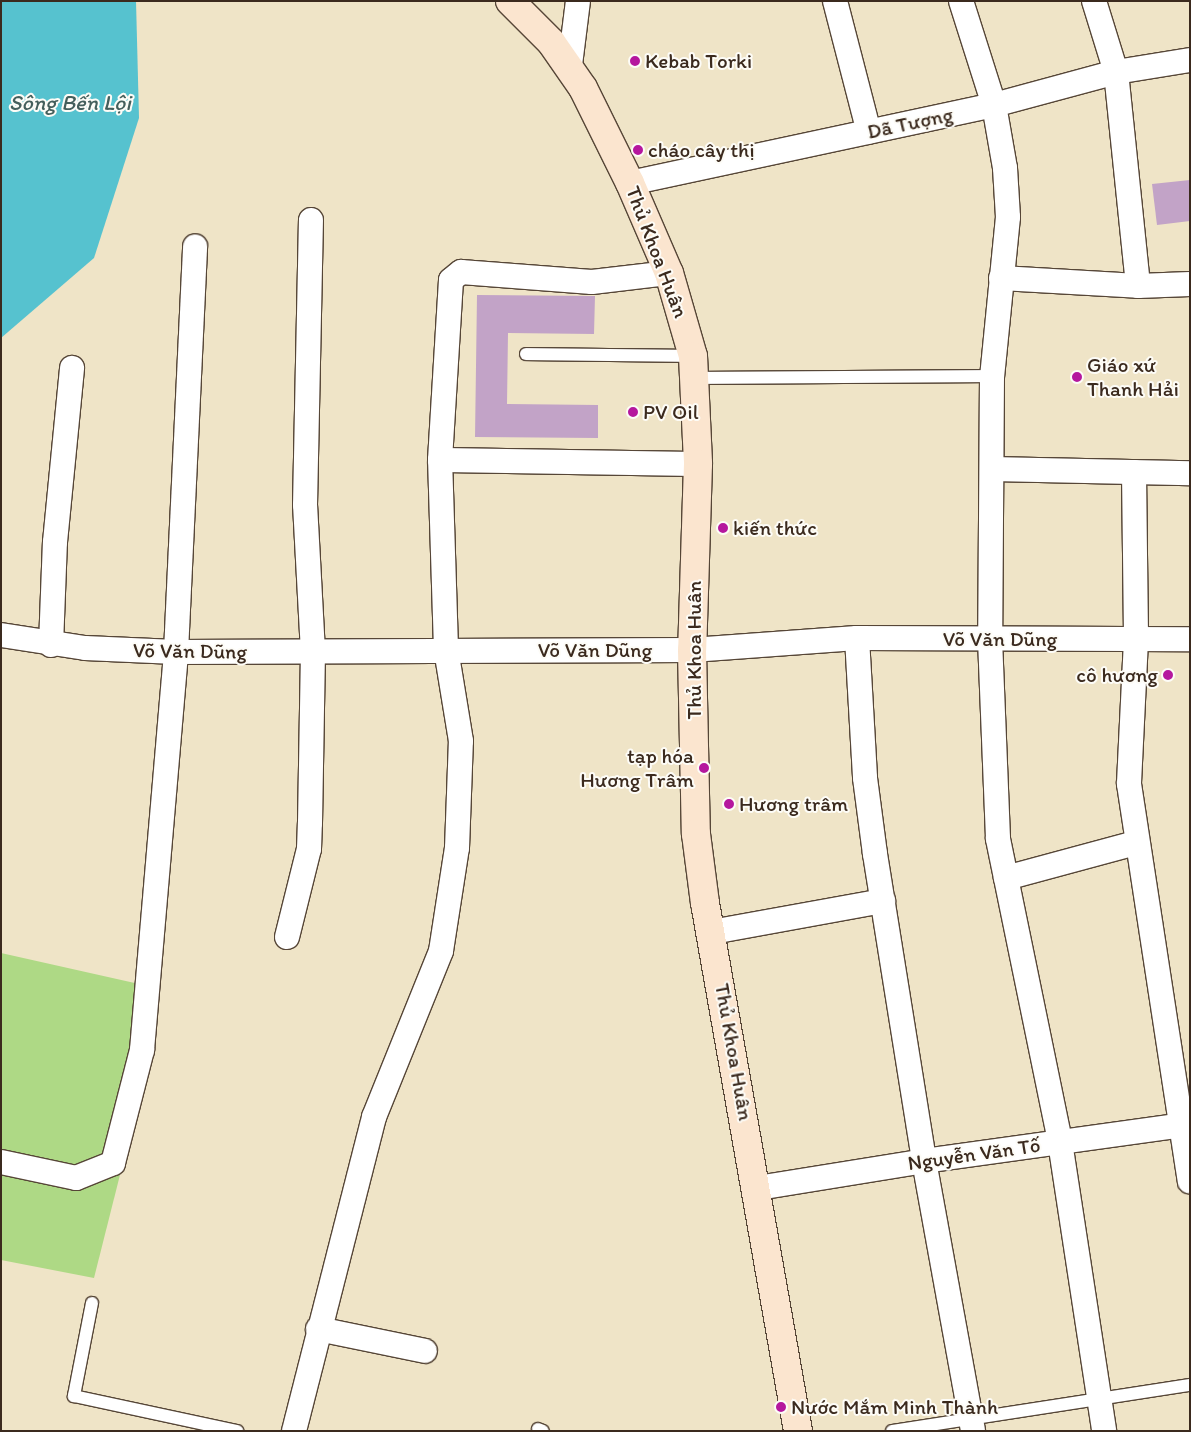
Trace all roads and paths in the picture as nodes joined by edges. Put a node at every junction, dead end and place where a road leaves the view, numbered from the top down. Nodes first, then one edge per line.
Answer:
1 (510, 1) edge
2 (578, 1) edge
3 (835, 1) edge
4 (961, 1) edge
5 (1094, 1) edge
6 (1190, 60) edge
7 (570, 65) junction
8 (1116, 72) junction
9 (994, 105) junction
10 (868, 132) junction
11 (630, 183) junction
12 (311, 220) dead end
13 (196, 246) dead end
14 (669, 273) junction
15 (1001, 278) junction
16 (1190, 284) edge
17 (1138, 286) junction
18 (526, 354) dead end
19 (695, 367) junction
20 (72, 368) dead end
21 (992, 376) junction
22 (440, 460) junction
23 (698, 464) junction
24 (992, 469) junction
25 (1134, 472) junction
26 (1190, 473) edge
27 (1, 634) edge
28 (857, 638) junction
29 (990, 639) junction
30 (1190, 639) edge
31 (1136, 640) junction
32 (51, 645) junction
33 (446, 649) junction
34 (692, 650) junction
35 (176, 652) junction
36 (313, 652) junction
37 (1136, 844) junction
38 (1006, 878) junction
39 (883, 901) junction
40 (712, 932) junction
41 (287, 937) dead end
42 (1186, 1125) edge
43 (1060, 1142) junction
44 (924, 1161) junction
45 (1, 1162) edge
46 (1190, 1181) edge
47 (758, 1188) junction
48 (92, 1303) dead end
49 (318, 1329) junction
50 (425, 1351) dead end
51 (1190, 1385) edge
52 (1101, 1397) junction
53 (972, 1424) edge
54 (237, 1431) edge
55 (294, 1431) edge
56 (798, 1431) edge
57 (892, 1431) edge
58 (1104, 1431) edge

1 - 7 main road, Thủ Khoa Huân
2 - 7 street
3 - 10 street
4 - 9 street
5 - 8 street
6 - 8 street, Dã Tượng
7 - 11 main road, Thủ Khoa Huân
8 - 9 street, Dã Tượng
8 - 17 street
9 - 10 street, Dã Tượng
9 - 15 street
10 - 11 street, Dã Tượng
11 - 14 main road, Thủ Khoa Huân
12 - 36 street
13 - 35 street
14 - 19 main road, Thủ Khoa Huân
14 - 22 street
15 - 17 street
15 - 21 street
16 - 17 street
18 - 19 lane
19 - 21 lane
19 - 23 main road, Thủ Khoa Huân
20 - 32 street
21 - 24 street
22 - 23 street
22 - 33 street
23 - 34 main road, Thủ Khoa Huân
24 - 25 street
24 - 29 street
25 - 26 street
25 - 31 street
27 - 32 street, Võ Văn Dũng
28 - 29 street, Võ Văn Dũng
28 - 34 street, Võ Văn Dũng
28 - 39 street
29 - 31 street, Võ Văn Dũng
29 - 38 street
30 - 31 street, Võ Văn Dũng
31 - 37 street
32 - 35 street, Võ Văn Dũng
33 - 34 street, Võ Văn Dũng
33 - 36 street, Võ Văn Dũng
33 - 49 street
34 - 40 main road, Thủ Khoa Huân
35 - 36 street, Võ Văn Dũng
35 - 45 street
36 - 41 street
37 - 38 street
37 - 42 street
38 - 43 street
39 - 40 street
39 - 44 street
40 - 47 main road, Thủ Khoa Huân
42 - 43 street, Nguyễn Văn Tố
42 - 46 street
43 - 44 street, Nguyễn Văn Tố
43 - 52 street
44 - 47 street, Nguyễn Văn Tố
44 - 53 street
47 - 56 main road, Thủ Khoa Huân
48 - 54 lane
49 - 50 street
49 - 55 street
51 - 52 lane
52 - 53 lane
52 - 58 street
53 - 57 lane

